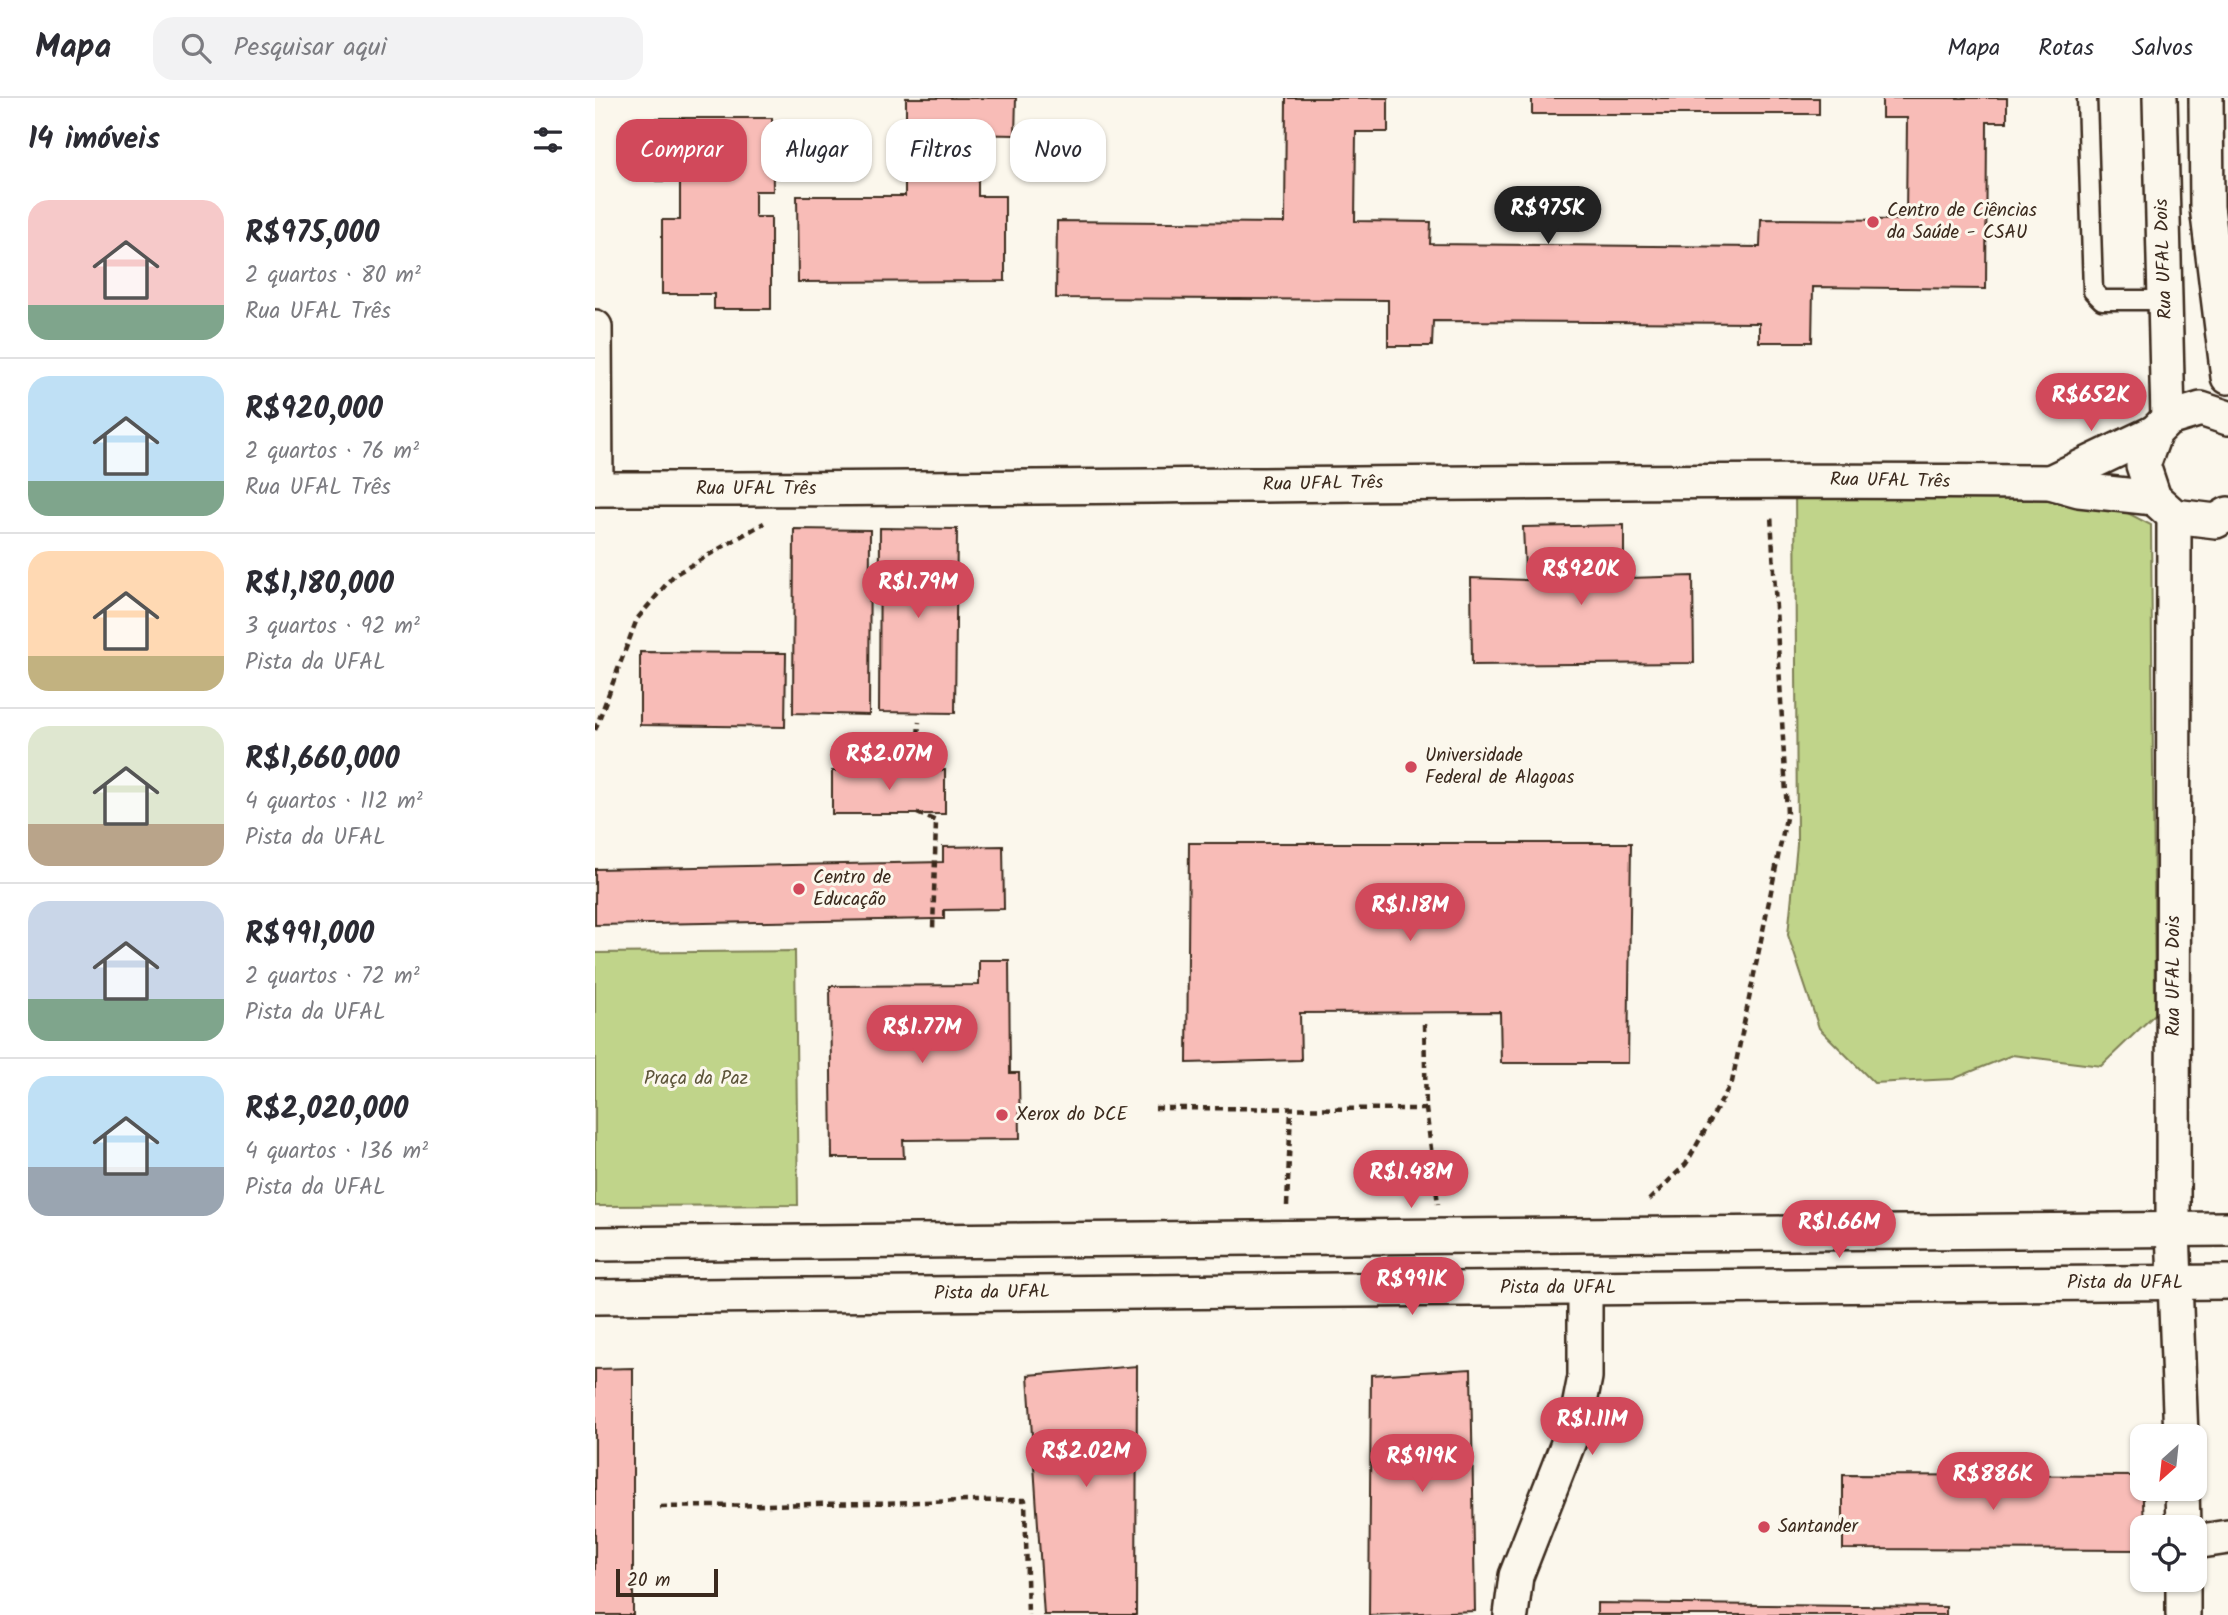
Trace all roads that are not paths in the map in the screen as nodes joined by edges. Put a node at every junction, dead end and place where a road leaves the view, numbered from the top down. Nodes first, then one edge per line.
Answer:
1 (2087, 98) edge
2 (2160, 98) edge
3 (2206, 98) edge
4 (2165, 300) junction
5 (595, 327) edge
6 (2228, 377) edge
7 (2228, 418) edge
8 (2161, 426) junction
9 (2050, 482) junction
10 (596, 489) edge
11 (2164, 507) junction
12 (2228, 514) edge
13 (2228, 1229) edge
14 (2173, 1230) junction
15 (1813, 1233) junction
16 (595, 1244) edge
17 (2228, 1282) edge
18 (2174, 1283) junction
19 (1812, 1286) junction
20 (1585, 1288) junction
21 (595, 1297) edge
22 (2180, 1424) edge
23 (2228, 1536) edge
24 (2207, 1540) edge
25 (2183, 1592) edge
26 (1511, 1615) edge
27 (2183, 1615) edge

1 - 4 lane
2 - 4 street, Rua UFAL Dois
3 - 6 street
4 - 8 street, Rua UFAL Dois
5 - 10 street
7 - 8 street, Rua UFAL Três
8 - 9 street, Rua UFAL Três
8 - 11 street, Rua UFAL Dois
9 - 10 street, Rua UFAL Três
9 - 11 street, Rua UFAL Três
11 - 12 street, Rua UFAL Três
11 - 14 street, Rua UFAL Dois
13 - 14 street
14 - 15 street
14 - 18 street, Rua UFAL Dois
15 - 16 street
15 - 19 street
17 - 18 street, Pista da UFAL
18 - 19 street, Pista da UFAL
18 - 22 street, Rua UFAL Dois
19 - 20 street, Pista da UFAL
20 - 21 street, Pista da UFAL
20 - 26 street
23 - 24 street
25 - 27 street

